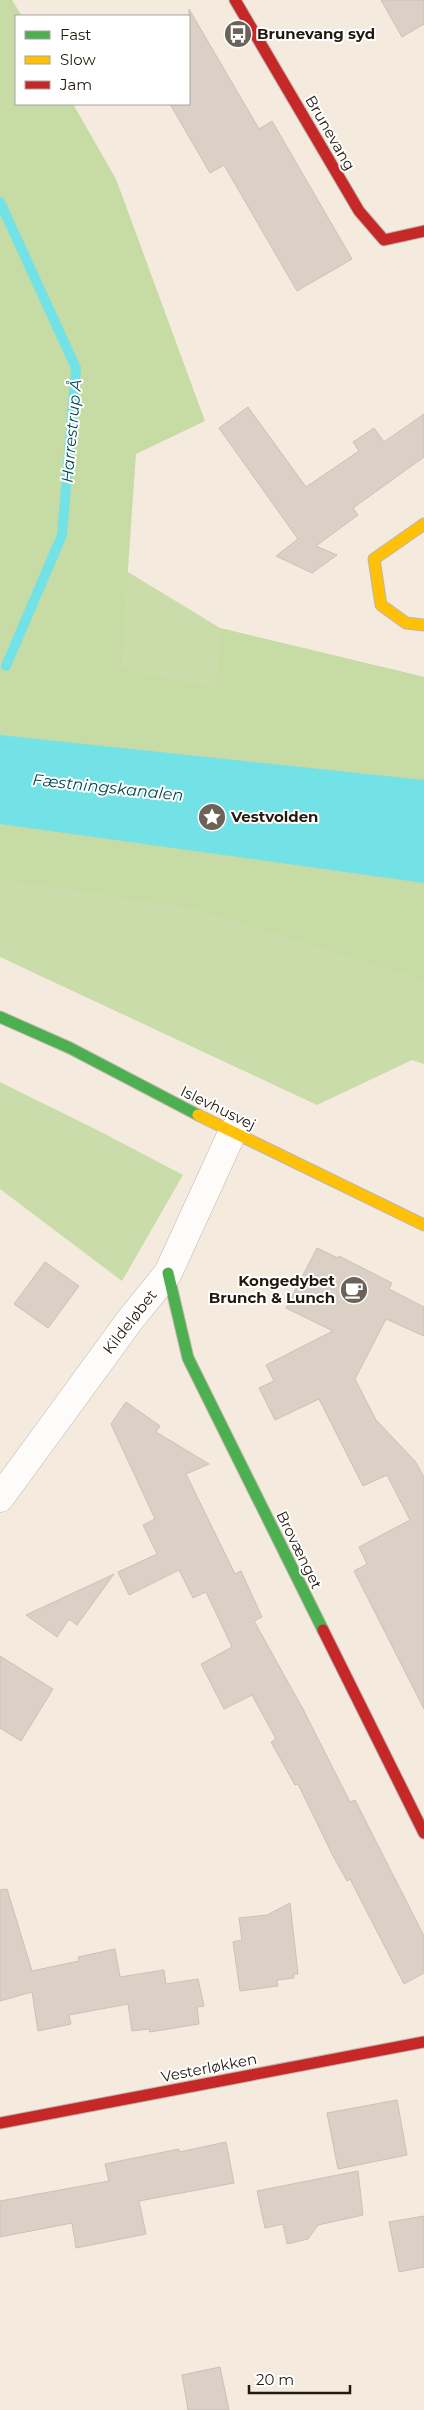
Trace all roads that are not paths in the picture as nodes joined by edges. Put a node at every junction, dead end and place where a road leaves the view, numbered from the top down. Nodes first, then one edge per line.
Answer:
1 (235, 0) edge
2 (424, 231) edge
3 (424, 524) edge
4 (424, 625) edge
5 (0, 1017) edge
6 (232, 1131) junction
7 (424, 1225) edge
8 (168, 1273) junction
9 (0, 1498) edge
10 (424, 1833) edge
11 (424, 2042) edge
12 (0, 2123) edge

1 - 2 street, Brunevang
3 - 4 street
5 - 6 street, Islevhusvej
6 - 7 street, Islevhusvej
6 - 8 street, Kildeløbet
8 - 9 street, Kildeløbet
8 - 10 street, Brovænget
11 - 12 street, Vesterløkken

